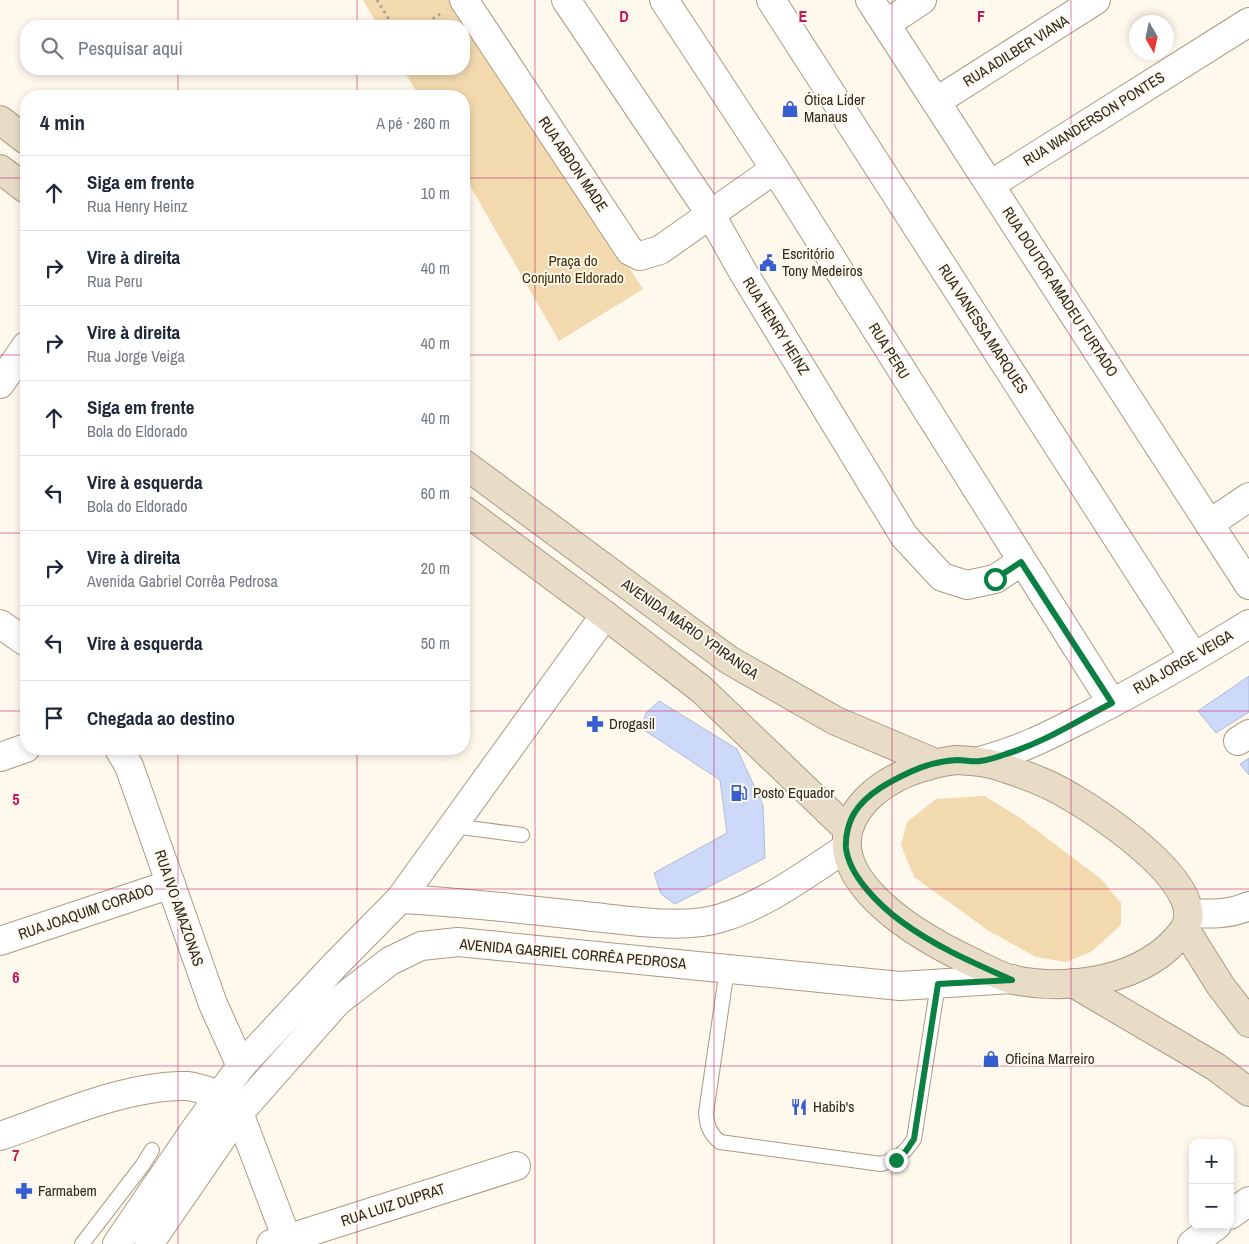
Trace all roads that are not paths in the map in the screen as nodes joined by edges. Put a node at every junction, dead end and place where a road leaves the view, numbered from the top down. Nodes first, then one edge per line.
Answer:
1 (566, 0) edge
2 (664, 0) edge
3 (771, 0) edge
4 (870, 0) edge
5 (922, 0) edge
6 (1096, 0) edge
7 (454, 5) edge
8 (465, 20) edge
9 (1249, 22) edge
10 (886, 24) junction
11 (470, 27) edge
12 (937, 101) junction
13 (0, 120) edge
14 (20, 135) edge
15 (0, 169) edge
16 (775, 169) junction
17 (20, 184) edge
18 (990, 184) junction
19 (711, 215) junction
20 (20, 355) edge
21 (0, 384) edge
22 (470, 468) edge
23 (1249, 498) edge
24 (470, 514) edge
25 (1209, 524) junction
26 (1021, 562) junction
27 (1249, 585) edge
28 (606, 615) junction
29 (0, 624) edge
30 (1249, 624) edge
31 (20, 638) edge
32 (1194, 657) junction
33 (1112, 703) junction
34 (20, 750) edge
35 (130, 755) edge
36 (0, 757) edge
37 (980, 761) junction
38 (935, 763) junction
39 (453, 826) junction
40 (522, 835) dead end
41 (847, 839) junction
42 (171, 884) junction
43 (400, 900) junction
44 (1249, 906) edge
45 (1186, 921) junction
46 (0, 941) edge
47 (727, 968) junction
48 (1012, 980) junction
49 (1073, 983) junction
50 (938, 984) junction
51 (1249, 1023) edge
52 (241, 1066) junction
53 (1249, 1092) edge
54 (230, 1104) junction
55 (0, 1136) edge
56 (152, 1150) dead end
57 (516, 1166) dead end
58 (1249, 1201) edge
59 (1234, 1212) edge
60 (1212, 1229) edge
61 (279, 1241) edge
62 (82, 1244) edge
63 (117, 1244) edge
64 (149, 1244) edge
65 (1192, 1244) edge

1 - 19 street, RUA HENRY HEINZ
2 - 16 street, RUA PERU
3 - 32 street, RUA VANESSA MARQUES
4 - 10 street, RUA DOUTOR AMADEU FURTADO
5 - 10 street
6 - 12 street, RUA ADILBER VIANA
7 - 8 street, RUA ABDON MADE
9 - 18 street, RUA WANDERSON PONTES
10 - 12 street, RUA DOUTOR AMADEU FURTADO
11 - 19 street, RUA ABDON MADE
12 - 18 street, RUA DOUTOR AMADEU FURTADO
13 - 14 main road
15 - 17 main road
16 - 19 street, RUA ABDON MADE
16 - 26 street, RUA PERU
18 - 25 street, RUA DOUTOR AMADEU FURTADO
19 - 26 street, RUA HENRY HEINZ
20 - 21 street
22 - 38 main road, AVENIDA MÁRIO YPIRANGA
23 - 25 street
24 - 28 main road
25 - 27 street, RUA DOUTOR AMADEU FURTADO
26 - 33 street, RUA PERU
28 - 39 street, AVENIDA GABRIEL CORRÊA PEDROSA
28 - 41 main road
29 - 31 street
30 - 32 street, RUA JORGE VEIGA
32 - 33 street, RUA JORGE VEIGA
33 - 37 street, RUA JORGE VEIGA
34 - 36 street
35 - 42 street, RUA IVO AMAZONAS
37 - 38 main road
37 - 45 main road
38 - 41 main road
39 - 40 lane
39 - 43 street, AVENIDA GABRIEL CORRÊA PEDROSA
41 - 43 street
41 - 48 main road
42 - 46 street, RUA JOAQUIM CORADO
42 - 52 street, RUA IVO AMAZONAS
43 - 52 street, AVENIDA GABRIEL CORRÊA PEDROSA
44 - 45 street
45 - 49 main road
45 - 51 main road
47 - 50 street, AVENIDA GABRIEL CORRÊA PEDROSA
47 - 50 lane
47 - 54 street, AVENIDA GABRIEL CORRÊA PEDROSA
48 - 49 main road
48 - 50 street, AVENIDA GABRIEL CORRÊA PEDROSA
49 - 53 main road
52 - 54 street, AVENIDA GABRIEL CORRÊA PEDROSA
54 - 55 street
54 - 61 street
54 - 63 street, AVENIDA GABRIEL CORRÊA PEDROSA
54 - 64 street, AVENIDA GABRIEL CORRÊA PEDROSA
56 - 62 lane
57 - 61 street, RUA LUIZ DUPRAT
58 - 59 street
60 - 65 street

